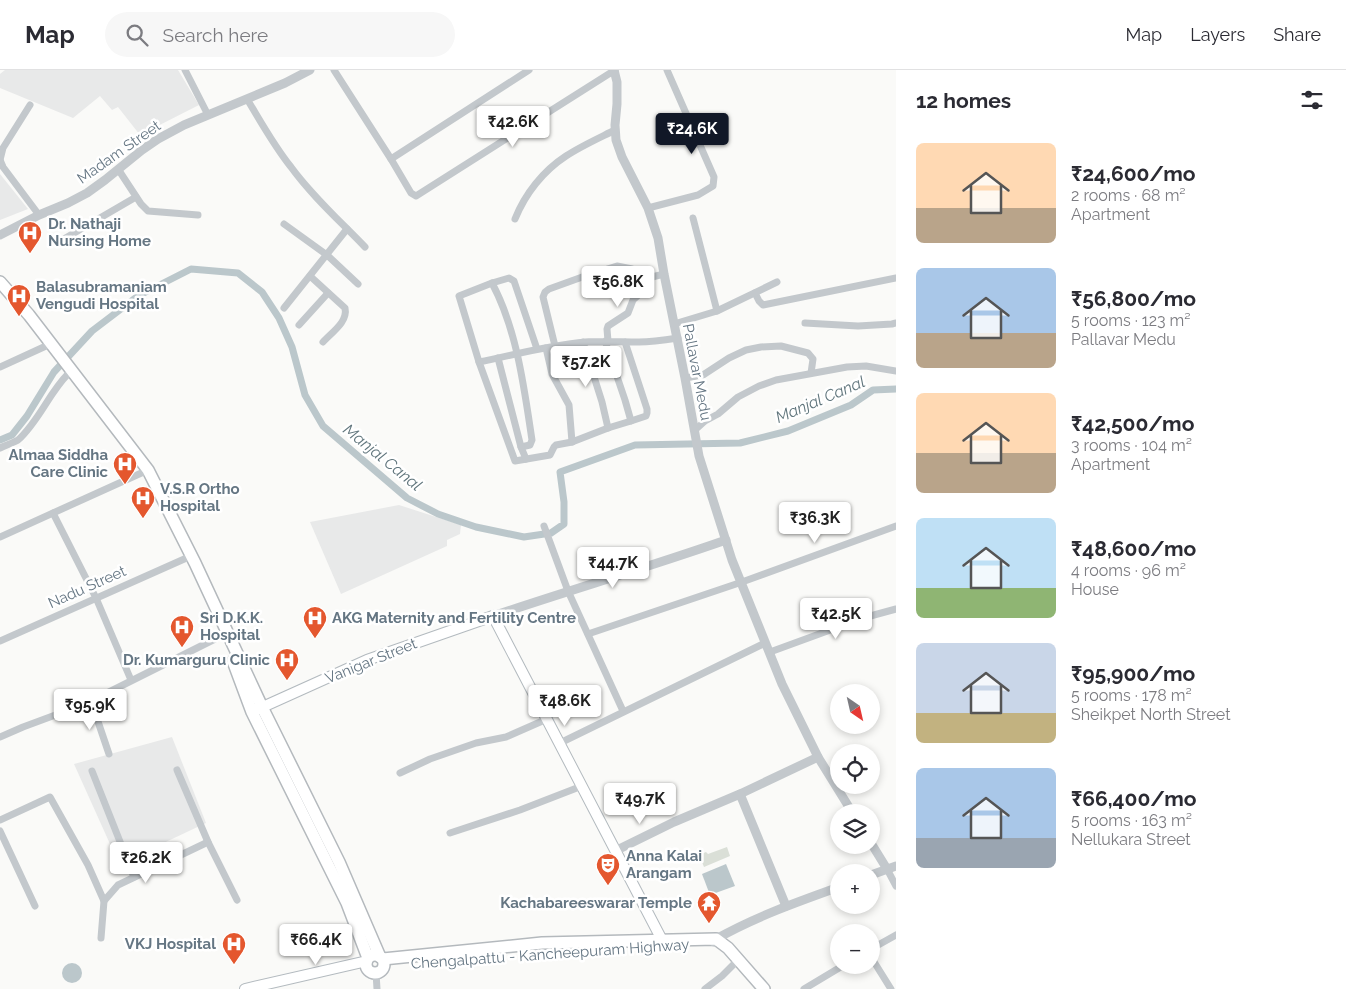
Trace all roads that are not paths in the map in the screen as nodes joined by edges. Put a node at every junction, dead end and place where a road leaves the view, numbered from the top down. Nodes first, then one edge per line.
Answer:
1 (185, 70) edge
2 (310, 70) edge
3 (334, 70) edge
4 (529, 70) edge
5 (614, 70) edge
6 (667, 70) edge
7 (247, 99) junction
8 (30, 105) dead end
9 (208, 115) junction
10 (615, 130) junction
11 (391, 159) junction
12 (0, 160) edge
13 (118, 169) junction
14 (136, 197) junction
15 (648, 208) junction
16 (39, 215) junction
17 (198, 215) dead end
18 (693, 218) dead end
19 (515, 219) dead end
20 (284, 224) dead end
21 (347, 229) junction
22 (0, 236) edge
23 (57, 244) dead end
24 (365, 247) dead end
25 (327, 255) junction
26 (664, 274) junction
27 (310, 276) junction
28 (652, 276) junction
29 (896, 278) edge
30 (0, 282) edge
31 (777, 282) dead end
32 (492, 283) junction
33 (358, 284) dead end
34 (0, 291) edge
35 (328, 293) junction
36 (754, 293) junction
37 (284, 308) dead end
38 (716, 311) junction
39 (805, 323) dead end
40 (896, 323) edge
41 (674, 324) junction
42 (299, 325) dead end
43 (678, 338) junction
44 (606, 341) junction
45 (323, 342) dead end
46 (583, 342) junction
47 (626, 342) junction
48 (46, 346) junction
49 (555, 346) junction
50 (546, 348) junction
51 (537, 349) junction
52 (518, 353) junction
53 (498, 358) junction
54 (479, 362) junction
55 (0, 367) edge
56 (66, 368) junction
57 (896, 371) edge
58 (812, 373) junction
59 (685, 378) junction
60 (631, 421) junction
61 (608, 428) junction
62 (695, 430) junction
63 (572, 442) junction
64 (521, 447) junction
65 (0, 448) edge
66 (526, 459) junction
67 (145, 471) junction
68 (53, 513) junction
69 (544, 526) dead end
70 (896, 526) edge
71 (0, 537) edge
72 (726, 540) junction
73 (188, 557) junction
74 (742, 582) junction
75 (568, 591) junction
76 (96, 598) junction
77 (896, 609) edge
78 (493, 616) junction
79 (588, 634) junction
80 (221, 636) junction
81 (0, 641) edge
82 (765, 643) junction
83 (770, 652) junction
84 (131, 680) junction
85 (91, 700) junction
86 (257, 710) junction
87 (623, 711) junction
88 (547, 719) junction
89 (0, 737) edge
90 (560, 743) junction
91 (109, 754) dead end
92 (818, 757) junction
93 (176, 770) dead end
94 (92, 771) dead end
95 (400, 773) dead end
96 (582, 786) junction
97 (740, 794) junction
98 (847, 804) edge
99 (0, 820) edge
100 (0, 831) edge
101 (450, 833) dead end
102 (208, 842) junction
103 (615, 850) junction
104 (880, 853) edge
105 (892, 867) edge
106 (880, 872) edge
107 (134, 877) junction
108 (896, 886) edge
109 (830, 889) edge
110 (237, 900) dead end
111 (104, 901) junction
112 (35, 906) dead end
113 (786, 906) junction
114 (735, 928) junction
115 (896, 935) edge
116 (101, 938) dead end
117 (714, 942) junction
118 (663, 943) junction
119 (880, 944) edge
120 (728, 948) junction
121 (375, 963) junction
122 (735, 963) junction
123 (880, 971) edge
124 (830, 973) edge
125 (245, 989) edge
126 (272, 989) edge
127 (376, 989) edge
128 (705, 989) edge
129 (757, 989) edge
130 (764, 989) edge
131 (804, 989) edge
132 (891, 989) edge

1 - 9 street
2 - 7 street, Madam Street
3 - 11 street
4 - 11 street
5 - 10 street, Pallavar Medu
5 - 11 street
6 - 15 street
7 - 9 street, Madam Street
7 - 21 street
8 - 12 street
9 - 13 street, Madam Street
10 - 15 street, Pallavar Medu
10 - 19 street
12 - 16 street
13 - 14 street
13 - 16 street, Madam Street
14 - 17 street
14 - 23 street
15 - 26 street, Pallavar Medu
16 - 22 street, Madam Street
18 - 38 street
20 - 25 street
21 - 24 street
21 - 25 street
25 - 27 street
25 - 33 street
26 - 28 street
26 - 41 street, Pallavar Medu
27 - 35 street
27 - 37 street
28 - 44 street
28 - 49 street
29 - 36 street
30 - 56 highway
31 - 36 street
32 - 51 street
32 - 52 street
32 - 54 street
34 - 48 highway
35 - 42 street
35 - 45 street
36 - 38 street
38 - 41 street
39 - 40 street
41 - 43 street, Pallavar Medu
43 - 47 street
43 - 59 street, Pallavar Medu
44 - 46 street
44 - 47 street
44 - 60 street
46 - 49 street
46 - 61 street
47 - 60 street
48 - 55 street
48 - 56 highway
49 - 50 street
50 - 51 street
50 - 63 street
51 - 52 street
52 - 53 street
52 - 64 street
53 - 54 street
53 - 64 street
54 - 66 street
56 - 65 street
56 - 67 highway
57 - 58 street
58 - 59 street
58 - 62 street
59 - 62 street, Pallavar Medu
60 - 61 street
61 - 63 street
62 - 72 street, Pallavar Medu
63 - 66 street
64 - 66 street
67 - 68 street
67 - 73 highway
68 - 71 street
68 - 76 street
69 - 75 street
70 - 74 street
72 - 74 street, Pallavar Medu
72 - 75 street
73 - 76 street, Nadu Street
73 - 80 highway
73 - 86 highway
74 - 79 street
74 - 82 street, Pallavar Medu
75 - 78 street
75 - 79 street
76 - 81 street, Nadu Street
76 - 84 street
77 - 83 street
78 - 86 main road, Vanigar Street
78 - 88 main road
79 - 87 street
80 - 84 street
80 - 86 highway
82 - 83 street, Pallavar Medu
82 - 87 street
83 - 92 street, Pallavar Medu
84 - 85 street
85 - 89 street
85 - 91 street
86 - 121 highway
87 - 90 street
88 - 90 main road
88 - 95 street
90 - 96 main road
92 - 97 street
92 - 98 street, Pallavar Medu
93 - 102 street
94 - 107 street
96 - 101 street
96 - 103 main road
97 - 103 street
97 - 113 street
99 - 111 street
100 - 112 street
102 - 107 street
102 - 110 street
103 - 118 main road
104 - 105 street
105 - 106 street
105 - 108 street
107 - 111 street
109 - 113 street
111 - 116 street
113 - 114 street
114 - 117 street
114 - 120 street
115 - 119 street
117 - 118 highway, Chengalpattu - Kancheepuram Highway
117 - 120 highway
117 - 122 highway
118 - 121 highway, Chengalpattu - Kancheepuram Highway
120 - 130 highway
121 - 125 main road
121 - 126 main road
121 - 127 street
122 - 128 street
122 - 129 highway
123 - 132 street
124 - 131 street

